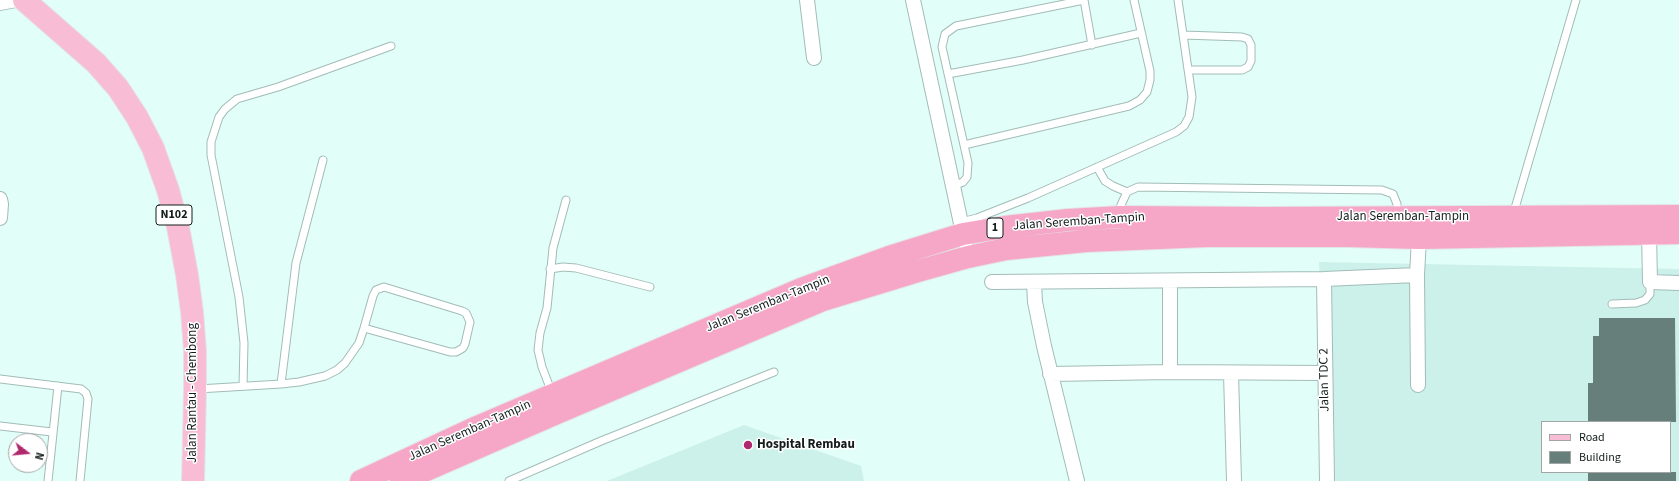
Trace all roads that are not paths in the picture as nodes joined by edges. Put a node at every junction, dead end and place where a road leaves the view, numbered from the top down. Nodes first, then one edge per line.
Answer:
1 (16, 0) edge
2 (24, 0) edge
3 (807, 0) edge
4 (913, 0) edge
5 (1084, 0) edge
6 (1134, 0) edge
7 (1178, 0) edge
8 (1576, 0) edge
9 (0, 3) edge
10 (1141, 33) junction
11 (1183, 35) junction
12 (1092, 44) junction
13 (390, 46) dead end
14 (814, 58) dead end
15 (1189, 70) junction
16 (948, 74) junction
17 (964, 146) junction
18 (323, 160) dead end
19 (1097, 167) junction
20 (953, 186) junction
21 (1128, 192) junction
22 (0, 199) edge
23 (566, 200) dead end
24 (1679, 216) edge
25 (1120, 217) junction
26 (1512, 217) junction
27 (0, 218) edge
28 (1397, 218) junction
29 (1491, 226) junction
30 (962, 228) junction
31 (1679, 233) edge
32 (1649, 234) junction
33 (1419, 238) junction
34 (968, 257) junction
35 (550, 269) junction
36 (1416, 275) junction
37 (1324, 279) junction
38 (992, 282) dead end
39 (1034, 282) junction
40 (1170, 282) junction
41 (1650, 282) junction
42 (1679, 284) edge
43 (650, 287) dead end
44 (1612, 304) dead end
45 (364, 328) junction
46 (774, 372) dead end
47 (1170, 372) junction
48 (1232, 373) junction
49 (1325, 373) junction
50 (1050, 374) junction
51 (0, 379) edge
52 (281, 384) junction
53 (1418, 385) dead end
54 (58, 386) junction
55 (243, 386) junction
56 (195, 390) junction
57 (553, 395) junction
58 (0, 426) edge
59 (52, 432) junction
60 (48, 481) edge
61 (80, 481) edge
62 (193, 481) edge
63 (361, 481) edge
64 (401, 481) edge
65 (509, 481) edge
66 (1077, 481) edge
67 (1234, 481) edge
68 (1327, 481) edge

1 - 9 street
2 - 56 main road, Jalan Rantau - Chembong / N102
3 - 14 street
4 - 20 street
5 - 12 lane
5 - 16 lane
6 - 10 lane
7 - 11 lane
8 - 26 lane
10 - 12 lane
10 - 17 lane
11 - 15 lane
11 - 15 lane
12 - 16 lane
13 - 55 lane
15 - 19 lane
16 - 17 lane
17 - 20 lane
18 - 52 lane
19 - 21 lane
19 - 30 lane
20 - 30 street
21 - 25 lane
21 - 28 lane
22 - 27 street
23 - 35 lane
24 - 26 highway, Jalan Seremban-Tampin / 1
25 - 28 highway, Jalan Seremban-Tampin / 1
25 - 30 highway, Jalan Seremban-Tampin / 1
26 - 29 highway, Jalan Seremban-Tampin / 1
28 - 29 highway, Jalan Seremban-Tampin / 1
29 - 32 highway, Jalan Seremban-Tampin / 1
29 - 33 highway, Jalan Seremban-Tampin / 1
30 - 34 street
30 - 57 highway, Jalan Seremban-Tampin / 1
31 - 32 highway, Jalan Seremban-Tampin / 1
32 - 41 street
33 - 34 highway, Jalan Seremban-Tampin / 1
33 - 36 street
34 - 64 highway, Jalan Seremban-Tampin / 1
35 - 43 lane
35 - 57 lane
36 - 37 street
36 - 53 street
37 - 40 street
37 - 49 street, Jalan TDC 2
38 - 39 street
39 - 40 street
39 - 50 street
40 - 47 street
41 - 42 street
41 - 44 lane
45 - 45 lane
45 - 52 lane
46 - 65 lane
47 - 48 street
47 - 50 street
48 - 49 street
48 - 67 street
49 - 68 street, Jalan TDC 2
50 - 66 street
51 - 54 lane
52 - 55 lane
54 - 59 lane
54 - 61 lane
55 - 56 lane
56 - 62 main road, Jalan Rantau - Chembong / N102
57 - 63 highway, Jalan Seremban-Tampin / 1
58 - 59 lane
59 - 60 lane

